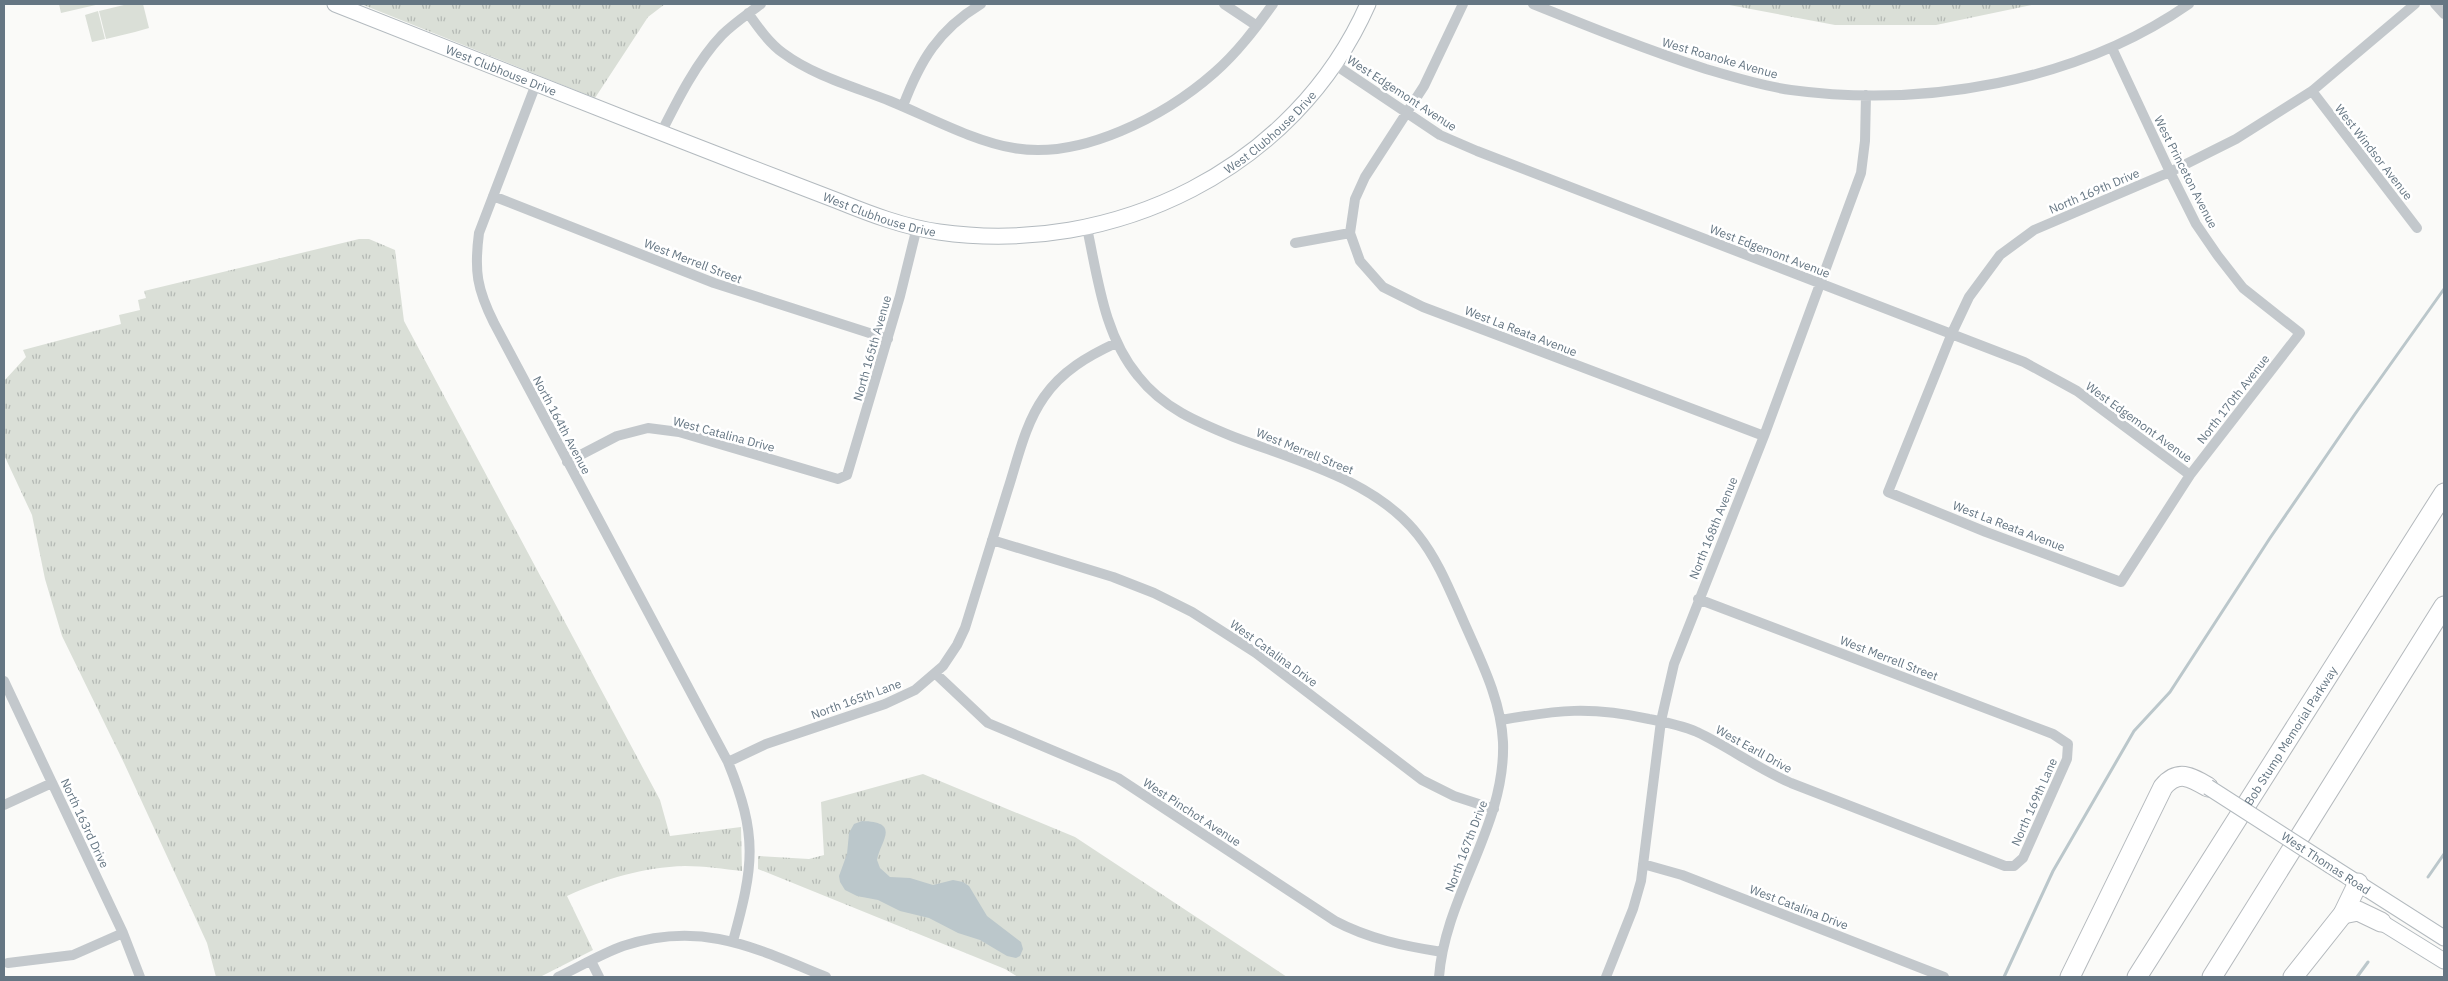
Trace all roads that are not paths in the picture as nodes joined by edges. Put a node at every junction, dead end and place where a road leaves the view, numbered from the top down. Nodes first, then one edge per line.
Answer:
1 (336, 4) edge
2 (761, 4) edge
3 (981, 4) edge
4 (1224, 4) edge
5 (1273, 4) edge
6 (1368, 4) edge
7 (1463, 4) edge
8 (1533, 4) edge
9 (2189, 4) edge
10 (2415, 4) edge
11 (2435, 4) edge
12 (748, 14) junction
13 (2444, 14) edge
14 (1257, 26) junction
15 (2112, 48) junction
16 (1334, 64) junction
17 (536, 84) junction
18 (2312, 91) junction
19 (1866, 96) junction
20 (903, 106) junction
21 (1405, 112) junction
22 (661, 133) junction
23 (2170, 172) junction
24 (493, 196) junction
25 (917, 228) junction
26 (1087, 228) junction
27 (2417, 228) dead end
28 (1350, 233) junction
29 (1295, 243) dead end
30 (1822, 284) junction
31 (1952, 333) junction
32 (2300, 333) joint
33 (888, 339) junction
34 (1116, 343) junction
35 (1764, 436) junction
36 (567, 462) junction
37 (2190, 474) junction
38 (847, 475) joint
39 (1888, 492) joint
40 (2444, 493) edge
41 (992, 540) junction
42 (2121, 582) joint
43 (1698, 599) junction
44 (2444, 606) edge
45 (936, 674) junction
46 (4, 681) edge
47 (1500, 720) junction
48 (1660, 721) junction
49 (2068, 744) joint
50 (728, 762) junction
51 (52, 783) junction
52 (2208, 787) joint
53 (4, 806) edge
54 (1494, 809) junction
55 (1643, 864) junction
56 (2014, 866) joint
57 (2358, 883) junction
58 (2343, 914) junction
59 (2382, 922) joint
60 (123, 933) junction
61 (2444, 938) edge
62 (733, 941) junction
63 (1442, 952) junction
64 (591, 961) junction
65 (2444, 961) edge
66 (8, 963) dead end
67 (140, 977) edge
68 (558, 977) edge
69 (599, 977) edge
70 (826, 977) edge
71 (1439, 977) edge
72 (1606, 977) edge
73 (1944, 977) edge
74 (2070, 977) edge
75 (2137, 977) edge
76 (2212, 977) edge
77 (2293, 977) edge

1 - 17 street, West Clubhouse Drive
2 - 12 street
3 - 20 street
4 - 14 street
5 - 14 street
6 - 16 street, West Clubhouse Drive
7 - 21 street
8 - 19 street, West Roanoke Avenue
9 - 15 street, West Roanoke Avenue
10 - 18 street, North 169th Drive
11 - 13 street
12 - 20 street
12 - 22 street
14 - 20 street
15 - 19 street, West Roanoke Avenue
15 - 23 street, West Princeton Avenue
16 - 21 street, West Edgemont Avenue
16 - 26 street, West Clubhouse Drive
17 - 22 street, West Clubhouse Drive
17 - 24 street, North 164th Avenue
18 - 23 street, North 169th Drive
18 - 27 street, West Windsor Avenue
19 - 30 street, North 168th Avenue
21 - 28 street
21 - 30 street, West Edgemont Avenue
22 - 25 street, West Clubhouse Drive
23 - 31 street, North 169th Drive
23 - 32 street, West Princeton Avenue
24 - 33 street, West Merrell Street
24 - 36 street, North 164th Avenue
25 - 26 street, West Clubhouse Drive
25 - 33 street, North 165th Avenue
26 - 34 street, West Merrell Street
28 - 29 street
28 - 35 street, West La Reata Avenue
30 - 31 street, West Edgemont Avenue
30 - 35 street, North 168th Avenue
31 - 37 street, West Edgemont Avenue
31 - 39 street, North 169th Drive
32 - 37 street, North 170th Avenue
33 - 38 street, North 165th Avenue
34 - 41 street, North 165th Lane
34 - 47 street, West Merrell Street
35 - 43 street, North 168th Avenue
36 - 38 street, West Catalina Drive
36 - 50 street, North 164th Avenue
37 - 42 street, North 170th Avenue
39 - 42 street, West La Reata Avenue
40 - 75 highway, Bob Stump Memorial Parkway
41 - 45 street, North 165th Lane
41 - 54 street, West Catalina Drive
43 - 48 street, North 168th Avenue
43 - 49 street, West Merrell Street
44 - 76 highway
45 - 50 street, North 165th Lane
45 - 63 street, West Pinchot Avenue
46 - 51 street, North 163rd Drive
47 - 48 street, West Earll Drive
47 - 54 street, North 167th Drive
48 - 55 street, North 168th Avenue
48 - 56 street, West Earll Drive
49 - 56 street, North 169th Lane
50 - 62 street
51 - 53 street
51 - 60 street, North 163rd Drive
52 - 57 street, West Thomas Road, bridge
52 - 74 highway
54 - 63 street, North 167th Drive
55 - 72 street, North 168th Avenue
55 - 73 street, West Catalina Drive
57 - 58 highway
57 - 61 street, West Thomas Road
58 - 59 highway
58 - 77 highway
59 - 65 street
60 - 66 street
60 - 67 street, North 163rd Drive
62 - 64 street
62 - 70 street
63 - 71 street, North 167th Drive
64 - 68 street
64 - 69 street

